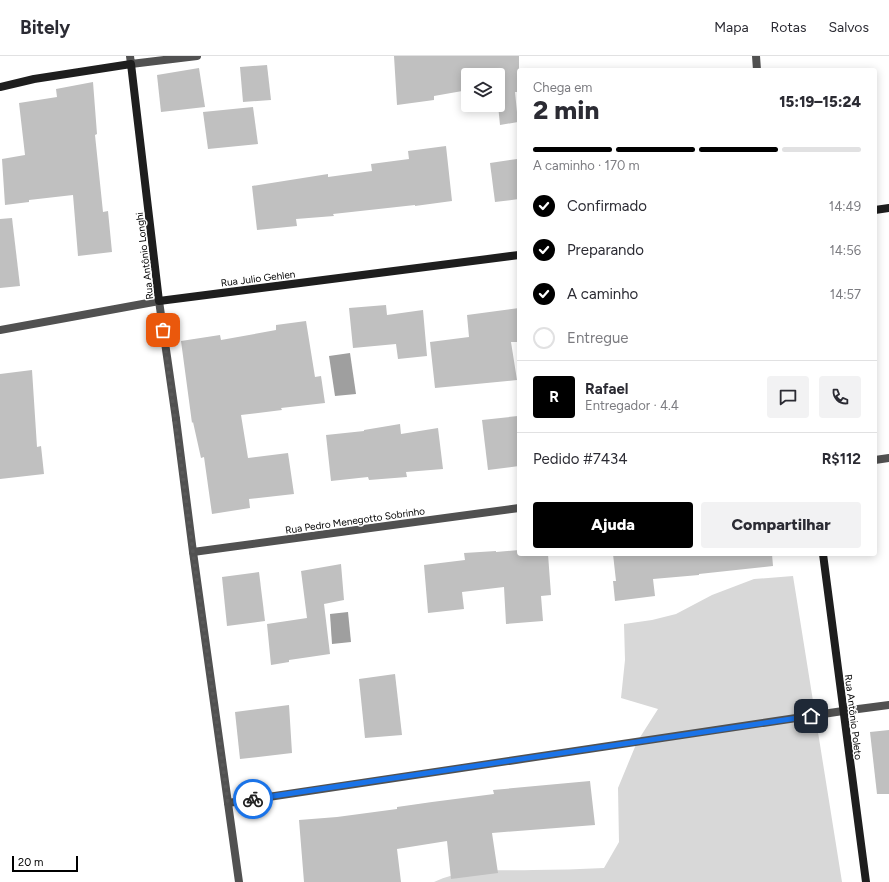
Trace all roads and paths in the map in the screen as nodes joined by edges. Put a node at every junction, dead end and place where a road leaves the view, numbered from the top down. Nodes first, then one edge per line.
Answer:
1 (197, 56) edge
2 (756, 56) edge
3 (130, 60) edge
4 (758, 68) edge
5 (0, 87) edge
6 (889, 208) edge
7 (877, 210) edge
8 (517, 255) edge
9 (159, 301) junction
10 (0, 330) edge
11 (889, 458) edge
12 (877, 460) edge
13 (517, 508) edge
14 (193, 552) junction
15 (823, 556) edge
16 (889, 705) edge
17 (843, 711) junction
18 (228, 803) junction
19 (239, 882) edge
20 (866, 882) edge

1 - 3 street
2 - 4 street
3 - 5 street
3 - 9 street, Rua Antônio Longhi
6 - 7 street
8 - 9 street, Rua Julio Gehlen
9 - 10 street, Rua Julio Gehlen
9 - 14 street, Rua Antônio Longhi
11 - 12 street
13 - 14 street, Rua Pedro Menegotto Sobrinho
14 - 18 street, Rua Antônio Longhi
15 - 17 street, Rua Antônio Poleto
16 - 17 street
17 - 18 street
17 - 20 street, Rua Antônio Poleto
18 - 19 street, Rua Antônio Longhi

